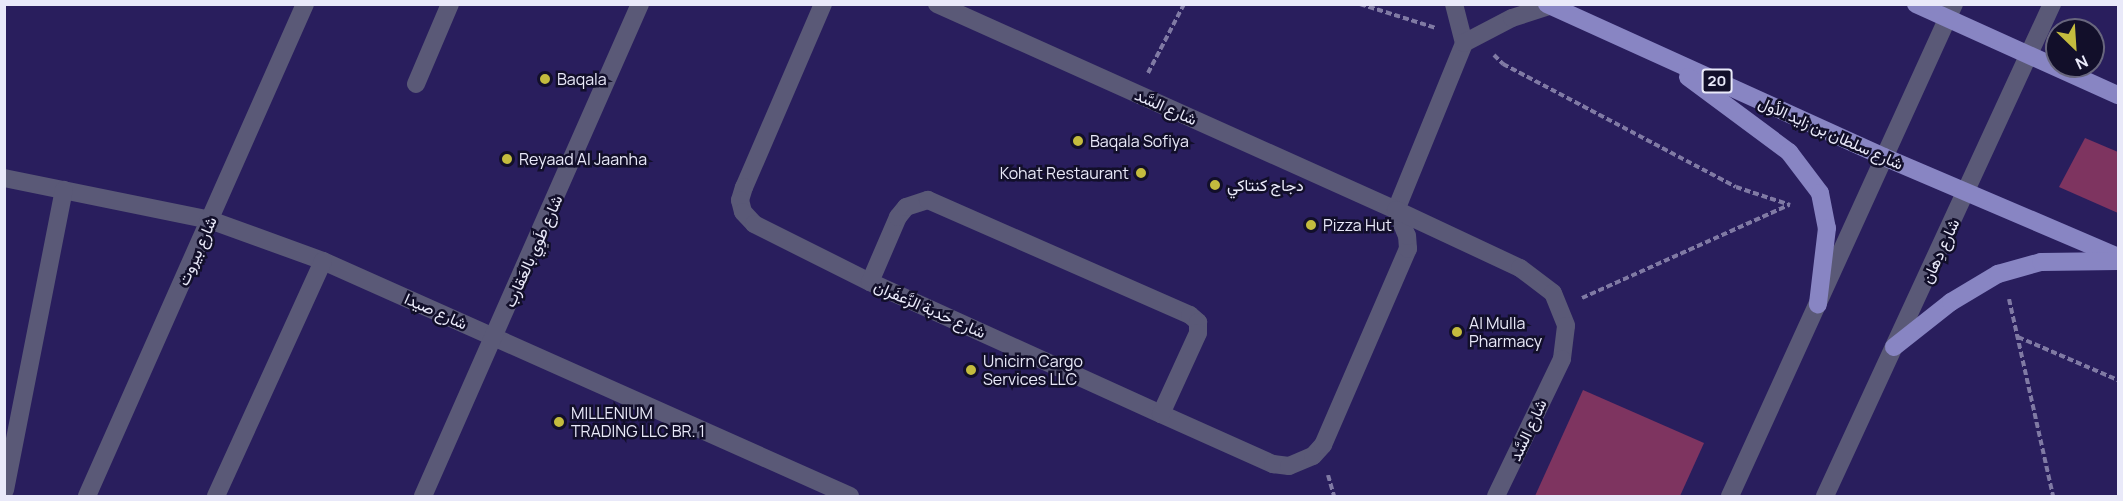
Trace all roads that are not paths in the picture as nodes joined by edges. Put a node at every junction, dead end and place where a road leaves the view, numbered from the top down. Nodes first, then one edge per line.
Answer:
1 (305, 4) edge
2 (450, 4) edge
3 (640, 4) edge
4 (823, 4) edge
5 (937, 4) edge
6 (1454, 4) edge
7 (1916, 4) edge
8 (2052, 4) edge
9 (1548, 5) edge
10 (1951, 11) edge
11 (1464, 43) junction
12 (1660, 56) junction
13 (2028, 56) junction
14 (416, 84) dead end
15 (2118, 95) edge
16 (1884, 157) junction
17 (4, 178) edge
18 (64, 190) junction
19 (1967, 193) junction
20 (1396, 210) junction
21 (210, 220) junction
22 (2118, 259) edge
23 (323, 261) junction
24 (870, 282) junction
25 (1818, 304) junction
26 (495, 338) junction
27 (1894, 347) junction
28 (1161, 414) junction
29 (5, 490) edge
30 (87, 496) edge
31 (216, 496) edge
32 (423, 496) edge
33 (850, 496) edge
34 (1496, 496) edge
35 (1730, 496) edge
36 (1825, 496) edge

1 - 21 street, شارع بيروت
2 - 14 street
3 - 26 street, شارع طَوِي بالعَقارب
4 - 24 street, شارع حَدبة الزَّعفَران
5 - 20 street, شارع السَّد
6 - 11 street
7 - 10 main road
8 - 13 street, شارع دِهان
9 - 11 street
9 - 12 main road, شارع سلطان بن زايد الأول / 20
10 - 13 main road
10 - 16 street
11 - 20 street
12 - 16 main road, شارع سلطان بن زايد الأول / 20
12 - 25 main road
13 - 15 main road
13 - 19 street, شارع دِهان
16 - 19 main road, شارع سلطان بن زايد الأول / 20
16 - 25 street
17 - 18 street, شارع صيدا
18 - 21 street, شارع صيدا
18 - 29 street
19 - 22 main road, شارع سلطان بن زايد الأول / 20
19 - 27 street, شارع دِهان
20 - 28 street, شارع حَدبة الزَّعفَران
20 - 34 street, شارع السَّد
21 - 23 street, شارع صيدا
21 - 30 street, شارع بيروت
22 - 27 main road
23 - 26 street, شارع صيدا
23 - 31 street
24 - 28 street, شارع حَدبة الزَّعفَران
24 - 28 street
25 - 35 street
26 - 32 street, شارع طَوِي بالعَقارب
26 - 33 street, شارع صيدا
27 - 36 street, شارع دِهان

